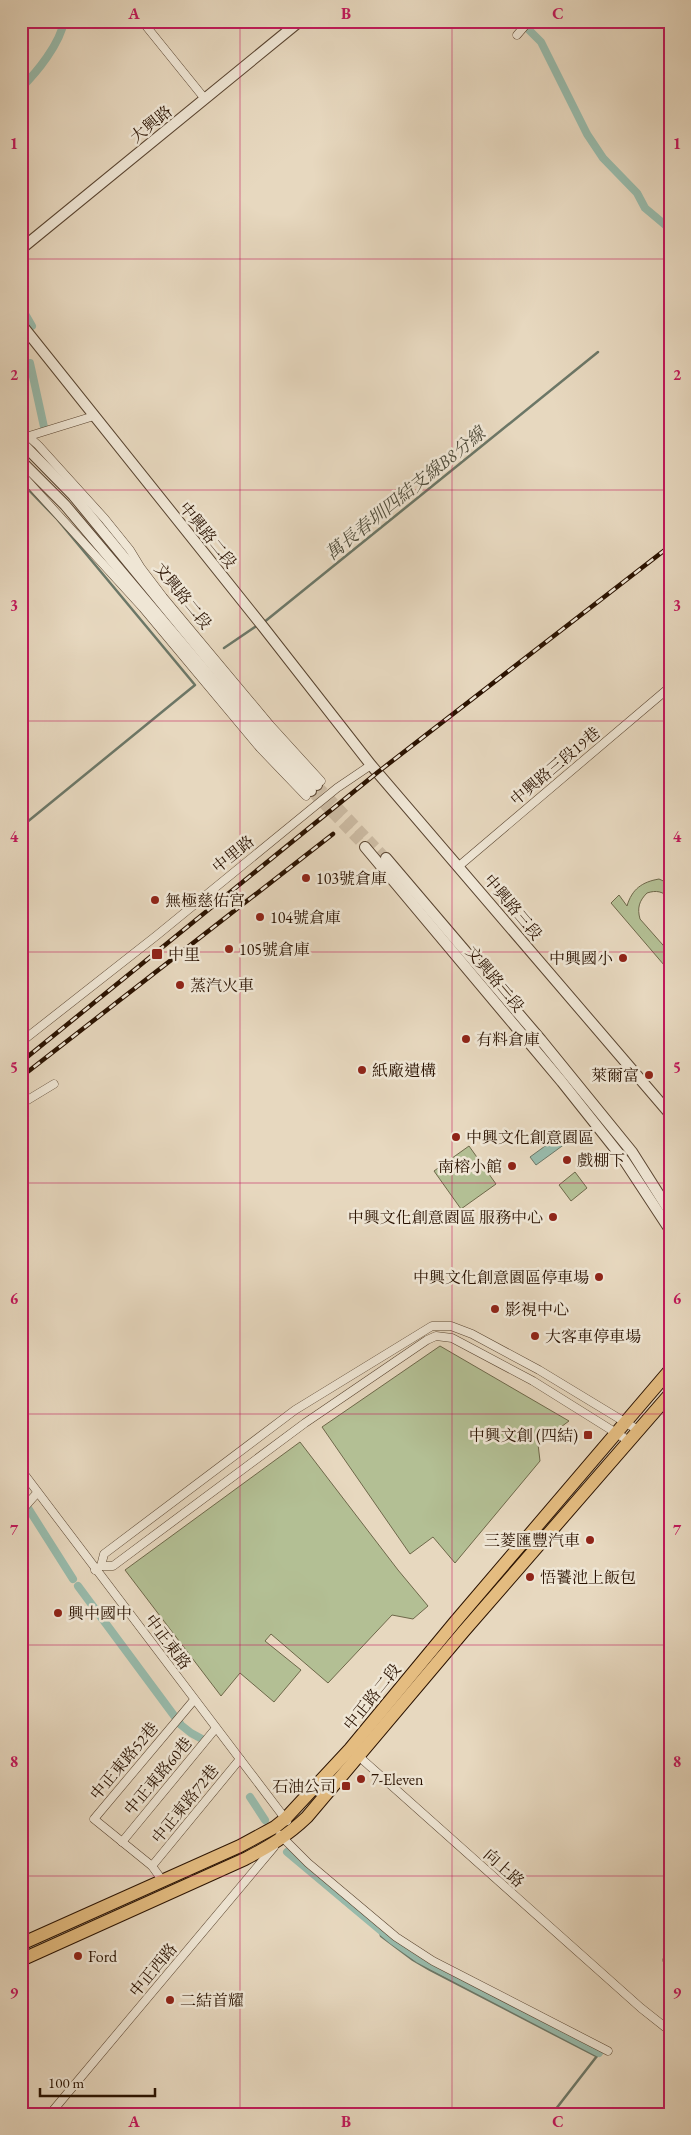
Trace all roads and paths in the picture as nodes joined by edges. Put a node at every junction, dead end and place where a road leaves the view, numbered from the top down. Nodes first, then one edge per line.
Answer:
1 (142, 21) edge
2 (300, 21) edge
3 (528, 21) edge
4 (517, 35) dead end
5 (205, 99) junction
6 (21, 249) edge
7 (21, 324) edge
8 (94, 416) junction
9 (23, 436) edge
10 (21, 461) edge
11 (21, 474) edge
12 (670, 687) edge
13 (371, 765) junction
14 (314, 788) junction
15 (366, 847) tunnel mouth
16 (386, 858) tunnel mouth
17 (459, 866) junction
18 (21, 1042) edge
19 (54, 1084) dead end
20 (21, 1104) edge
21 (670, 1114) edge
22 (670, 1212) edge
23 (670, 1230) edge
24 (670, 1370) edge
25 (670, 1394) edge
26 (626, 1421) junction
27 (638, 1430) junction
28 (616, 1432) junction
29 (629, 1441) junction
30 (21, 1470) edge
31 (37, 1492) junction
32 (24, 1508) edge
33 (98, 1568) junction
34 (194, 1700) junction
35 (216, 1728) junction
36 (354, 1752) junction
37 (240, 1760) junction
38 (280, 1823) junction
39 (295, 1829) junction
40 (280, 1841) junction
41 (122, 1842) junction
42 (152, 1866) junction
43 (162, 1880) junction
44 (21, 1944) edge
45 (27, 1957) edge
46 (670, 2031) edge
47 (608, 2051) dead end
48 (50, 2114) edge

1 - 5 street
2 - 5 street, 大興路
3 - 4 street
5 - 6 street, 大興路
7 - 8 street, 中興路二段
8 - 9 street
8 - 13 street, 中興路二段
9 - 14 street, 文興路二段
10 - 14 street, 文興路二段
11 - 14 street
12 - 17 street, 中興路三段19巷
13 - 17 street, 中興路三段
13 - 18 street, 中里路
15 - 23 street, 文興路二段
16 - 22 street, 文興路二段
17 - 21 street, 中興路三段
19 - 20 street
24 - 26 main road, 中正路二段
25 - 27 main road, 中正路二段
26 - 27 street
26 - 28 main road, 中正路二段
26 - 33 street
27 - 29 main road, 中正路二段
28 - 29 street
28 - 33 street
28 - 36 main road, 中正路二段
29 - 36 main road, 中正路二段
30 - 31 street, 中正東路
31 - 32 street
31 - 33 street, 中正東路
33 - 34 street, 中正東路
34 - 35 street, 中正東路
34 - 41 street, 中正東路52巷
35 - 37 street, 中正東路
35 - 41 street, 中正東路60巷
36 - 38 main road, 中正路二段
36 - 39 main road, 中正路二段
36 - 46 street, 向上路
37 - 38 street, 中正東路
37 - 42 street, 中正東路72巷
38 - 39 street, 中正東路
38 - 40 street, 中正東路
38 - 43 main road, 中正路二段
39 - 40 main road, 中正路二段
40 - 45 main road, 中正路二段
40 - 47 street, 中正東路
40 - 48 street, 中正西路
41 - 42 street
42 - 43 street
43 - 44 main road, 中正路二段

